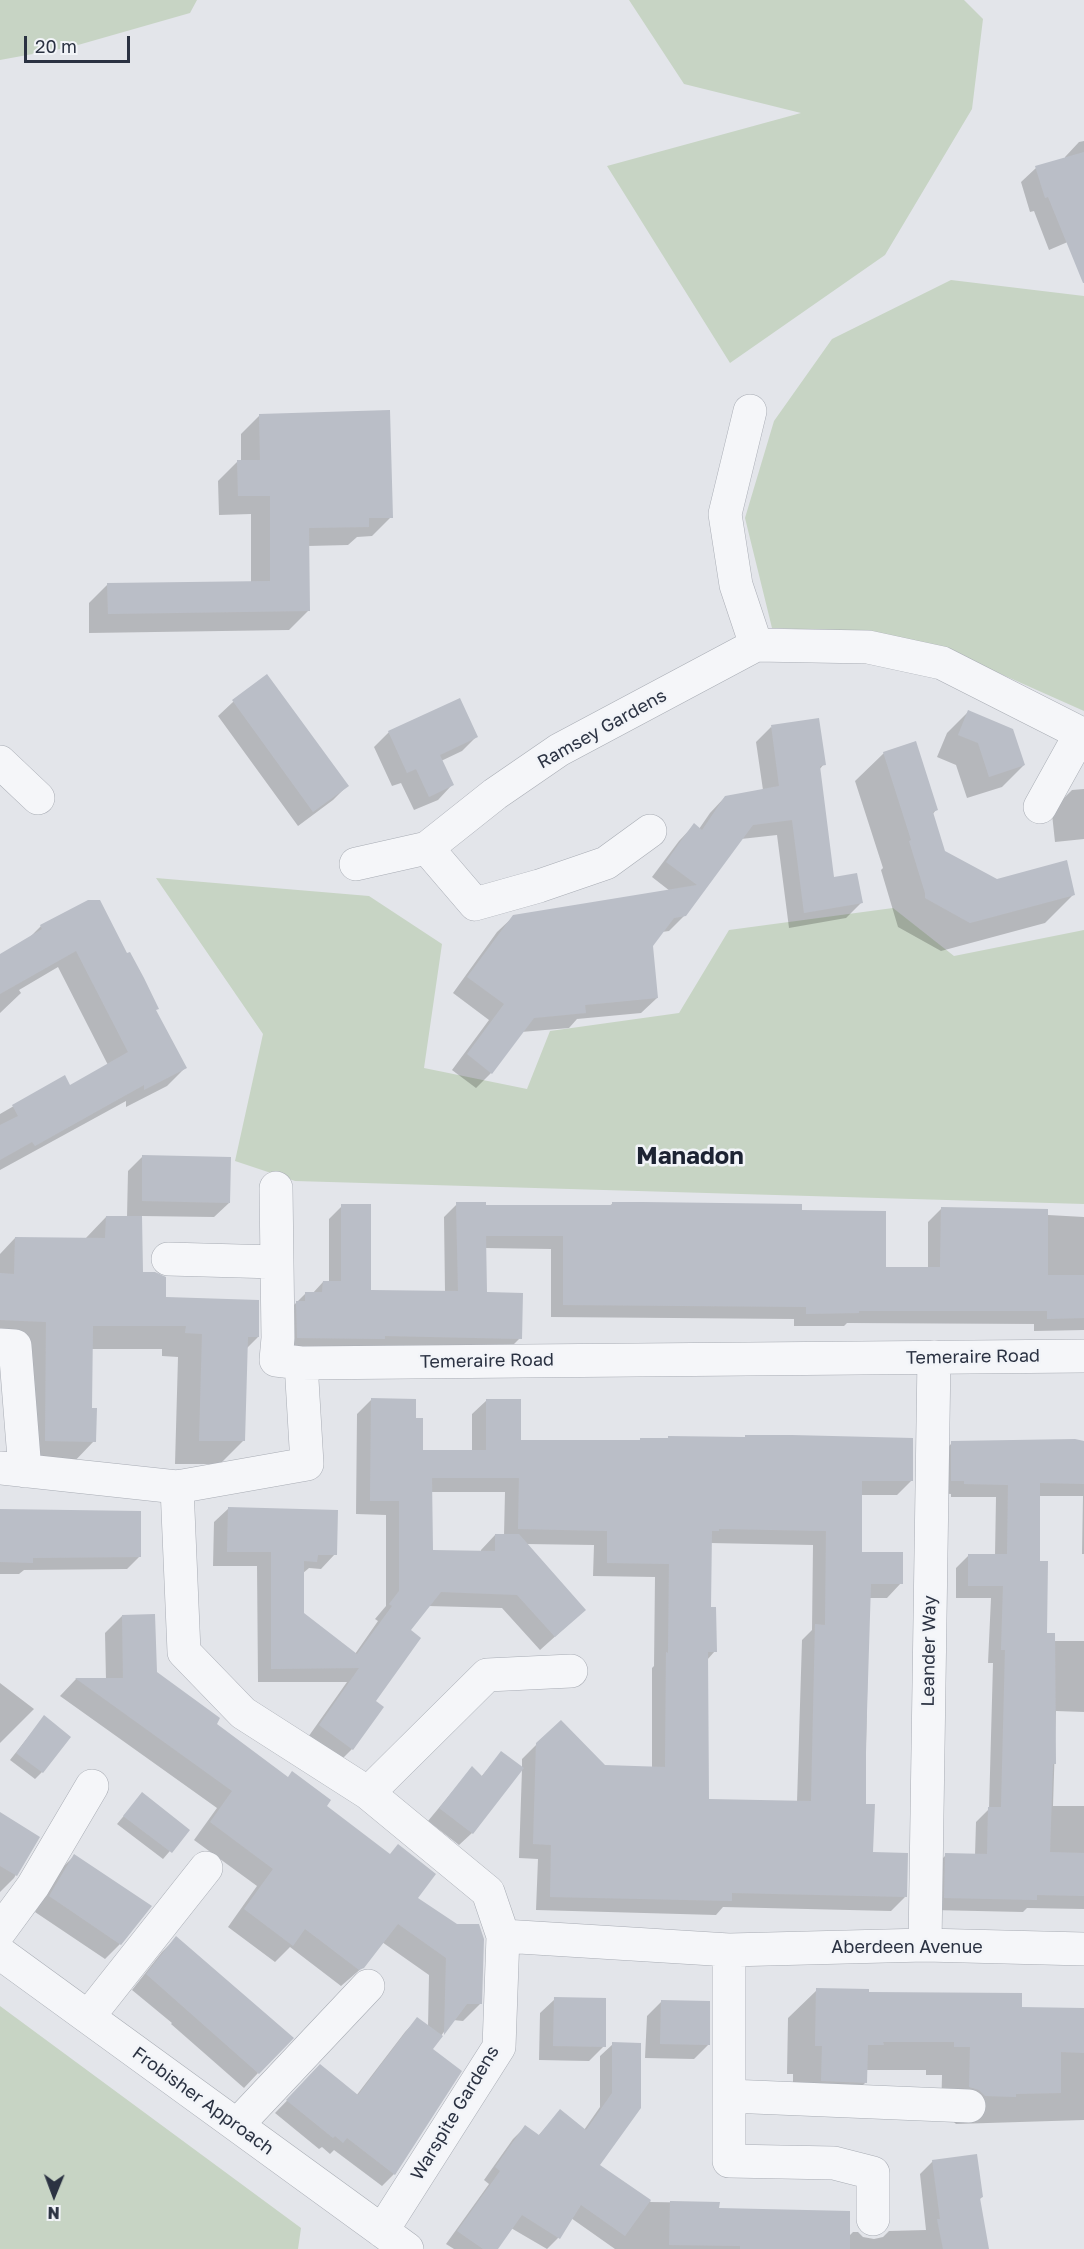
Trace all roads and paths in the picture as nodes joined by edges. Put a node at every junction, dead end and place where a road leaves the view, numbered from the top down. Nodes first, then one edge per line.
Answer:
1 (750, 411) dead end
2 (756, 645) junction
3 (1082, 734) edge
4 (0, 762) edge
5 (38, 798) dead end
6 (1040, 807) dead end
7 (650, 831) dead end
8 (427, 848) junction
9 (356, 864) dead end
10 (276, 1188) dead end
11 (168, 1259) dead end
12 (276, 1262) junction
13 (0, 1345) edge
14 (1084, 1356) edge
15 (934, 1357) junction
16 (302, 1363) junction
17 (12, 1470) edge
18 (177, 1487) junction
19 (571, 1671) dead end
20 (92, 1786) dead end
21 (369, 1793) junction
22 (206, 1869) dead end
23 (0, 1931) edge
24 (503, 1936) junction
25 (925, 1945) junction
26 (729, 1950) junction
27 (1084, 1950) edge
28 (0, 1953) edge
29 (368, 1986) dead end
30 (88, 2017) junction
31 (729, 2096) junction
32 (969, 2106) dead end
33 (237, 2126) junction
34 (873, 2219) dead end
35 (395, 2240) edge

1 - 2 street
2 - 3 street, Ramsey Gardens
2 - 8 street, Ramsey Gardens
3 - 6 street, Ramsey Gardens
4 - 5 street
7 - 8 street
8 - 9 street, Ramsey Gardens
10 - 12 street
11 - 12 street
12 - 16 street, Temeraire Road
13 - 17 street
14 - 15 street, Temeraire Road
15 - 16 street, Temeraire Road
15 - 25 street, Leander Way
16 - 18 street
17 - 18 street
18 - 21 street, Warspite Gardens
19 - 21 street
20 - 23 street
21 - 24 street, Warspite Gardens
22 - 30 street
24 - 26 street, Aberdeen Avenue
24 - 35 street, Warspite Gardens
25 - 26 street, Aberdeen Avenue
25 - 27 street, Aberdeen Avenue
26 - 31 street
28 - 30 street, Frobisher Approach
29 - 33 street
30 - 33 street, Frobisher Approach
31 - 32 street
31 - 34 street
33 - 35 street, Frobisher Approach

